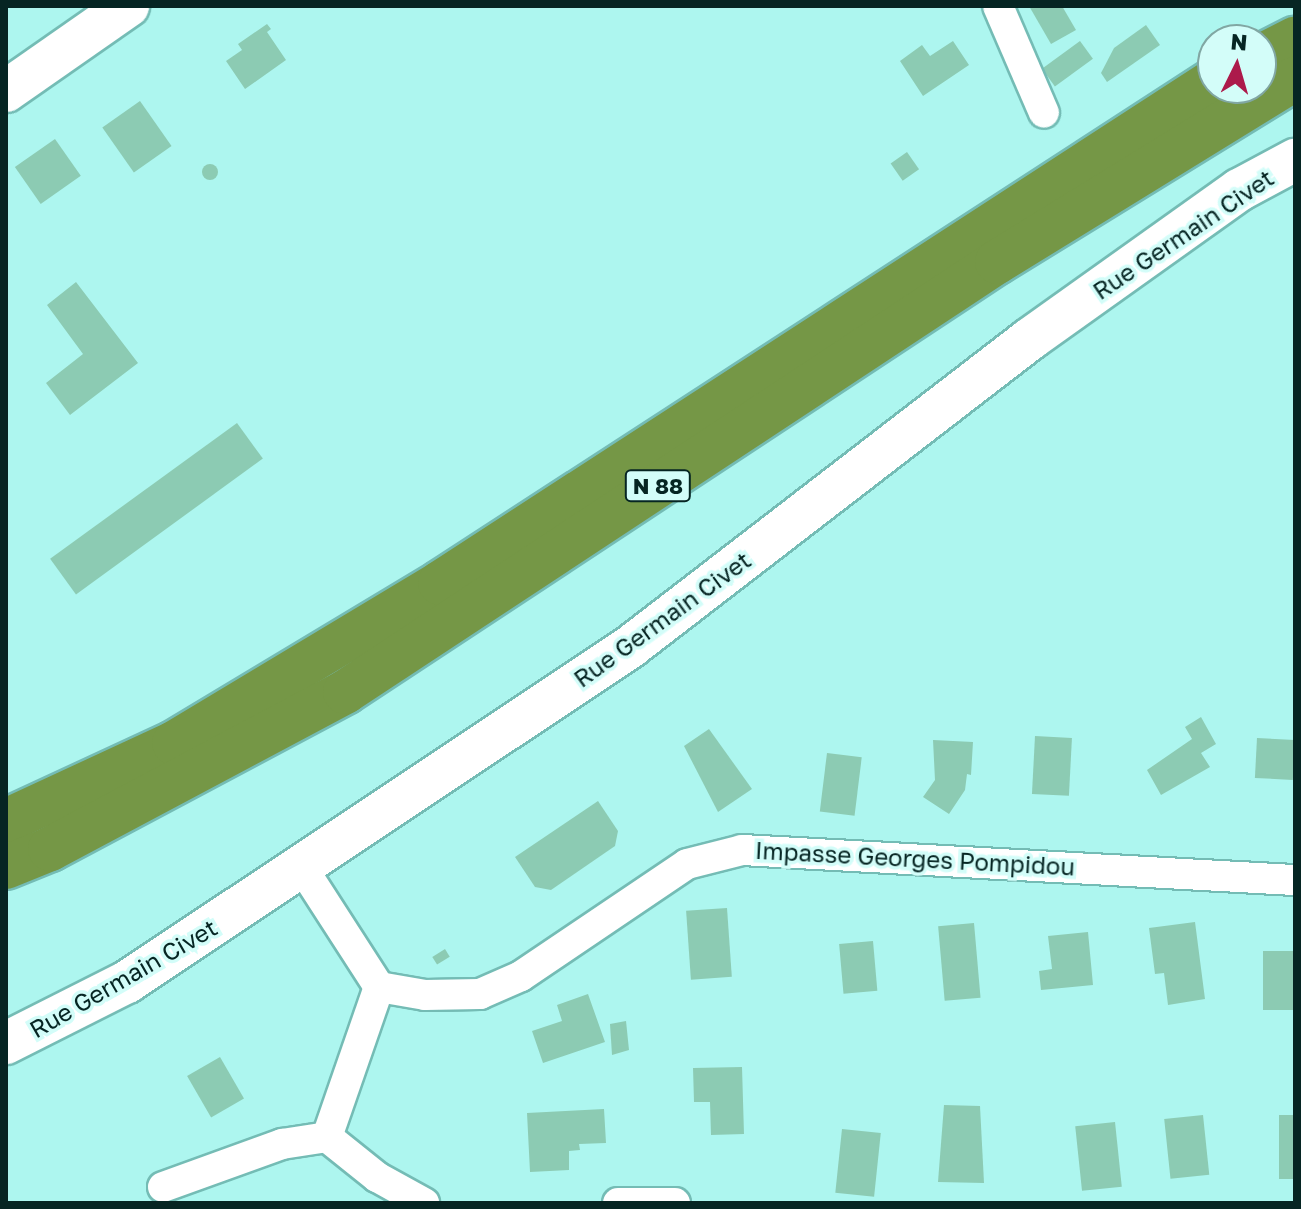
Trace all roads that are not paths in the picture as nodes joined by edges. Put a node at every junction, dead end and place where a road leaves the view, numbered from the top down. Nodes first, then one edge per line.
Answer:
1 (128, 6) edge
2 (998, 6) edge
3 (1295, 39) edge
4 (1277, 48) edge
5 (1295, 79) edge
6 (6, 91) edge
7 (1197, 91) edge
8 (1044, 113) dead end
9 (1295, 160) edge
10 (6, 821) edge
11 (6, 867) edge
12 (303, 869) junction
13 (1295, 880) edge
14 (379, 987) junction
15 (6, 1043) edge
16 (327, 1137) junction
17 (163, 1187) dead end
18 (424, 1203) edge
19 (618, 1203) edge
20 (675, 1203) edge

1 - 6 street
2 - 8 street
3 - 4 highway
5 - 11 highway, N 88
7 - 10 highway, N 88
9 - 12 street, Rue Germain Civet
12 - 14 street
12 - 15 street, Rue Germain Civet
13 - 14 street, Impasse Georges Pompidou
14 - 16 street
16 - 17 street
16 - 18 street
19 - 20 street

